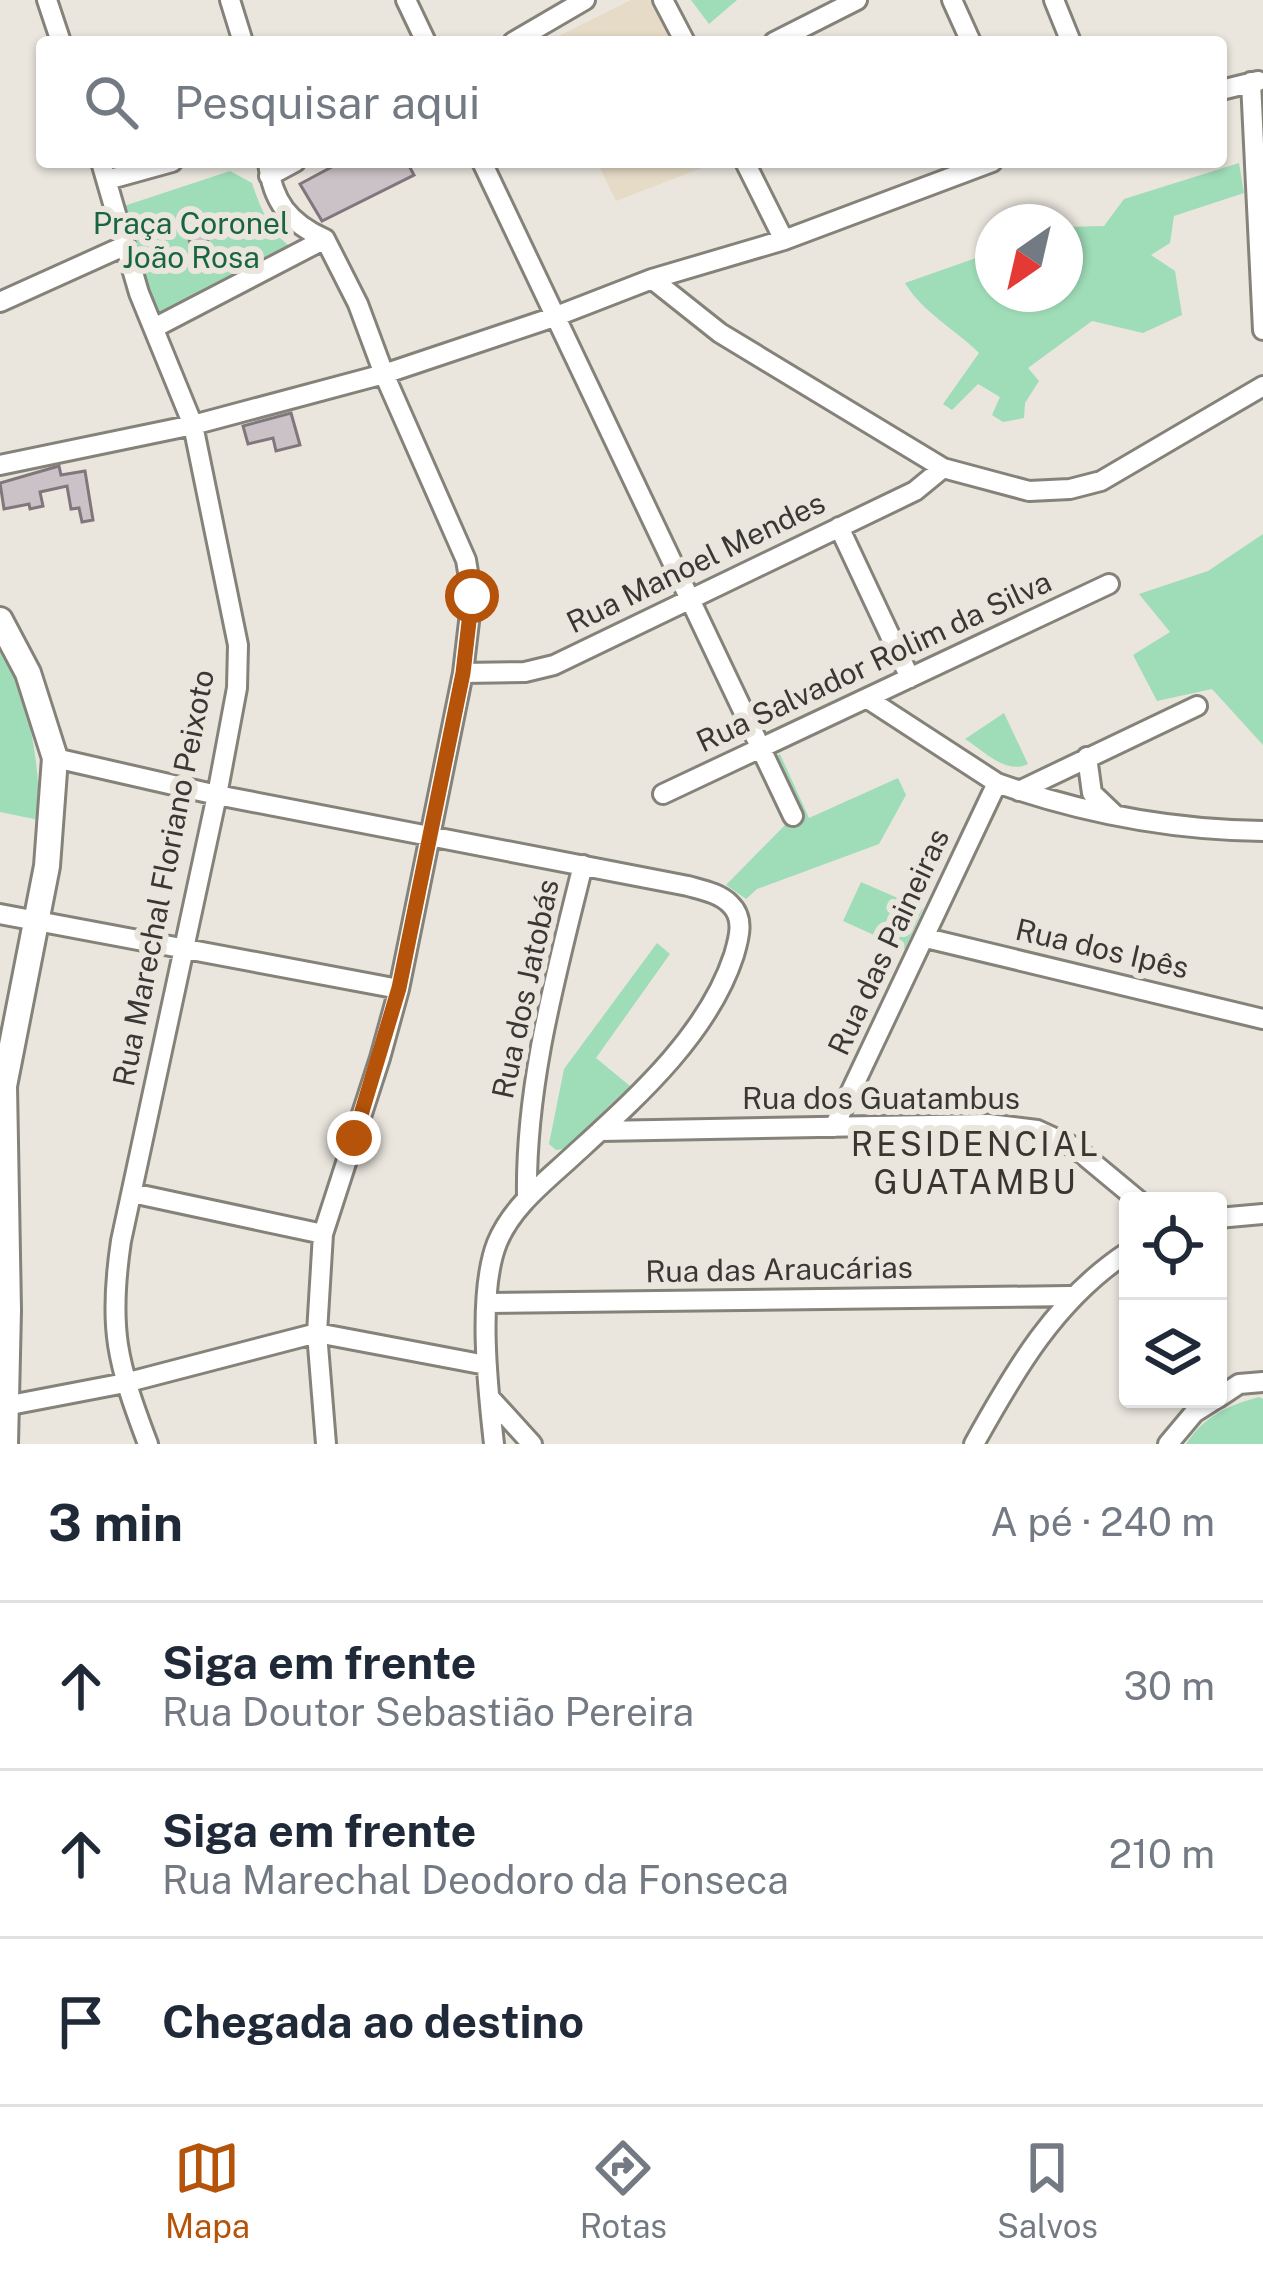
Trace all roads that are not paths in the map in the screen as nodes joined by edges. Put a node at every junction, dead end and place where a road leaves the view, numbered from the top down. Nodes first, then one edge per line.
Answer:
1 (47, 0) edge
2 (230, 0) edge
3 (585, 0) edge
4 (663, 0) edge
5 (857, 0) edge
6 (952, 0) edge
7 (1054, 0) edge
8 (408, 1) edge
9 (59, 36) edge
10 (241, 36) edge
11 (423, 36) edge
12 (523, 36) edge
13 (682, 36) edge
14 (786, 36) edge
15 (968, 36) edge
16 (1069, 36) edge
17 (1257, 81) edge
18 (1227, 88) edge
19 (485, 168) edge
20 (748, 168) edge
21 (976, 168) edge
22 (268, 169) edge
23 (104, 171) edge
24 (325, 239) junction
25 (784, 241) junction
26 (124, 246) junction
27 (652, 279) junction
28 (0, 302) edge
29 (554, 317) junction
30 (154, 328) junction
31 (1263, 330) edge
32 (384, 374) junction
33 (1263, 386) edge
34 (193, 424) junction
35 (0, 465) edge
36 (943, 468) junction
37 (839, 527) junction
38 (1109, 584) dead end
39 (687, 600) junction
40 (0, 620) edge
41 (463, 673) junction
42 (910, 678) junction
43 (868, 699) junction
44 (1197, 706) dead end
45 (760, 749) junction
46 (55, 758) junction
47 (1088, 758) junction
48 (997, 783) junction
49 (1018, 791) junction
50 (663, 794) dead end
51 (217, 795) junction
52 (793, 816) dead end
53 (1118, 818) junction
54 (1263, 831) edge
55 (430, 836) junction
56 (583, 865) junction
57 (0, 914) edge
58 (36, 921) junction
59 (926, 938) junction
60 (186, 950) junction
61 (399, 988) junction
62 (1263, 1019) edge
63 (834, 1127) junction
64 (601, 1131) junction
65 (1128, 1192) edge
66 (132, 1193) junction
67 (527, 1198) junction
68 (1263, 1214) edge
69 (1227, 1217) edge
70 (322, 1234) junction
71 (1119, 1259) edge
72 (1070, 1296) junction
73 (488, 1303) junction
74 (317, 1333) junction
75 (486, 1365) junction
76 (1263, 1382) edge
77 (124, 1383) junction
78 (1227, 1392) edge
79 (489, 1396) junction
80 (4, 1406) junction
81 (1202, 1408) edge
82 (5, 1444) edge
83 (148, 1444) edge
84 (326, 1444) edge
85 (494, 1444) edge
86 (532, 1444) edge
87 (974, 1444) edge
88 (1168, 1444) edge

1 - 9 street
2 - 10 street
3 - 12 street
4 - 13 street
5 - 14 street
6 - 15 street
7 - 16 street
8 - 11 street
17 - 18 street
17 - 31 street
19 - 29 street
20 - 25 street
21 - 25 street
22 - 24 street
23 - 26 street
24 - 30 street
24 - 32 street
25 - 27 street
26 - 28 street
26 - 30 street
27 - 29 street
27 - 36 street
29 - 32 street
29 - 39 street
30 - 34 street, Rua Marechal Floriano Peixoto
32 - 34 street
32 - 41 street
33 - 36 street
34 - 35 street
34 - 51 street, Rua Marechal Floriano Peixoto
36 - 37 street, Rua Manoel Mendes
37 - 39 street, Rua Manoel Mendes
37 - 42 street
38 - 42 street, Rua Salvador Rolim da Silva
39 - 41 street, Rua Manoel Mendes
39 - 45 street
40 - 46 main road
41 - 55 street
42 - 43 street, Rua Salvador Rolim da Silva
43 - 45 street, Rua Salvador Rolim da Silva
43 - 48 street
44 - 47 street
45 - 50 street, Rua Salvador Rolim da Silva
45 - 52 street
46 - 51 street
46 - 58 main road
47 - 49 street
47 - 53 street
48 - 49 street
48 - 59 street, Rua das Paineiras
49 - 53 street
51 - 55 street
51 - 60 street, Rua Marechal Floriano Peixoto
53 - 54 street
55 - 56 street
55 - 61 street
56 - 64 street
56 - 67 street, Rua dos Jatobás
57 - 58 street
58 - 60 street
58 - 80 main road
59 - 62 street, Rua dos Ipês
59 - 63 street, Rua das Paineiras
60 - 61 street
60 - 66 street, Rua Marechal Floriano Peixoto
61 - 70 street
63 - 64 street, Rua dos Guatambus
63 - 65 street, Rua dos Guatambus
64 - 67 street
66 - 70 street
66 - 77 street, Rua Marechal Floriano Peixoto
67 - 73 street
68 - 69 street
70 - 74 street
71 - 72 street
72 - 73 street, Rua das Araucárias
72 - 87 street
73 - 75 street
74 - 75 street
74 - 77 street
74 - 84 street
75 - 79 street
76 - 78 street
77 - 80 street
77 - 83 street, Rua Marechal Floriano Peixoto
79 - 85 street
79 - 86 street
80 - 82 main road
81 - 88 street

